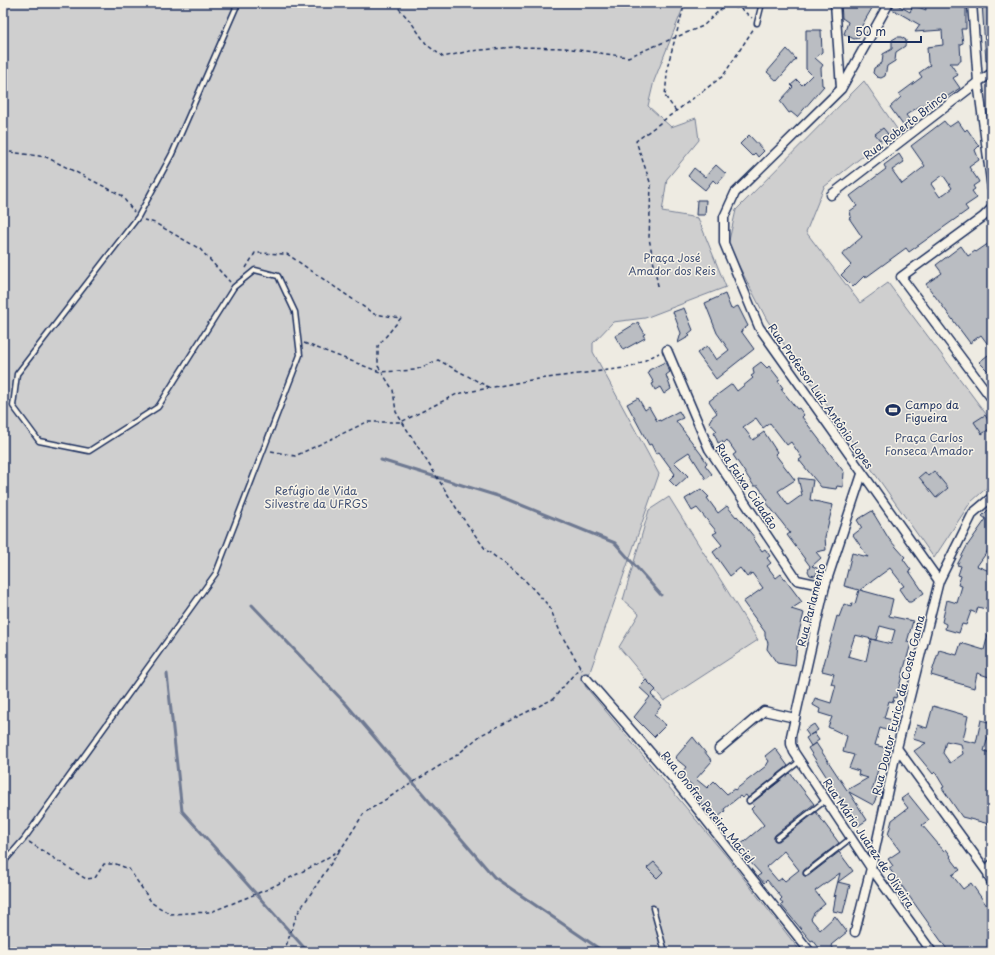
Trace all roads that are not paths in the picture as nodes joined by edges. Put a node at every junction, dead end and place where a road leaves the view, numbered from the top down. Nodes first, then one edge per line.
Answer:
1 (238, 3) edge
2 (762, 3) edge
3 (835, 3) edge
4 (889, 3) edge
5 (972, 3) edge
6 (757, 23) road end
7 (992, 73) edge
8 (978, 82) junction
9 (842, 89) junction
10 (992, 189) edge
11 (831, 195) dead end
12 (992, 208) edge
13 (983, 217) junction
14 (992, 218) edge
15 (667, 350) road end
16 (992, 399) edge
17 (862, 474) junction
18 (992, 497) edge
19 (939, 582) junction
20 (825, 586) junction
21 (586, 678) road end
22 (795, 718) junction
23 (791, 744) joint
24 (897, 748) junction
25 (720, 749) dead end
26 (800, 761) junction
27 (826, 800) junction
28 (749, 801) dead end
29 (777, 838) dead end
30 (851, 838) junction
31 (3, 863) edge
32 (871, 868) junction
33 (806, 873) dead end
34 (991, 874) edge
35 (653, 908) dead end
36 (855, 932) dead end
37 (665, 952) edge
38 (810, 952) edge
39 (932, 952) edge

1 - 31 lane
2 - 6 lane
3 - 9 street
4 - 9 street, Rua Professor Luiz Antônio Lopes
5 - 8 street
7 - 8 street, Rua Roberto Brinco
8 - 10 street
8 - 11 street, Rua Roberto Brinco
9 - 17 street, Rua Professor Luiz Antônio Lopes
12 - 13 street
13 - 14 street
13 - 16 street
15 - 20 street, Rua Faixa Cidadão
17 - 19 street, Rua Professor Luiz Antônio Lopes
17 - 20 street, Rua Parlamento
18 - 19 street, Rua Doutor Eurico da Costa Gama
19 - 24 street, Rua Doutor Eurico da Costa Gama
20 - 22 street, Rua Parlamento
21 - 38 street, Rua Onofre Pereira Maciel
22 - 23 street, Rua Parlamento
22 - 25 street
23 - 26 street, Rua Mário Juarez de Oliveira
24 - 32 street, Rua Doutor Eurico da Costa Gama
24 - 34 street
26 - 27 street, Rua Mário Juarez de Oliveira
26 - 28 lane
27 - 29 lane
27 - 30 street, Rua Mário Juarez de Oliveira
30 - 32 street, Rua Mário Juarez de Oliveira
30 - 33 lane
32 - 36 street, Rua Doutor Eurico da Costa Gama
32 - 39 street, Rua Mário Juarez de Oliveira
35 - 37 lane

